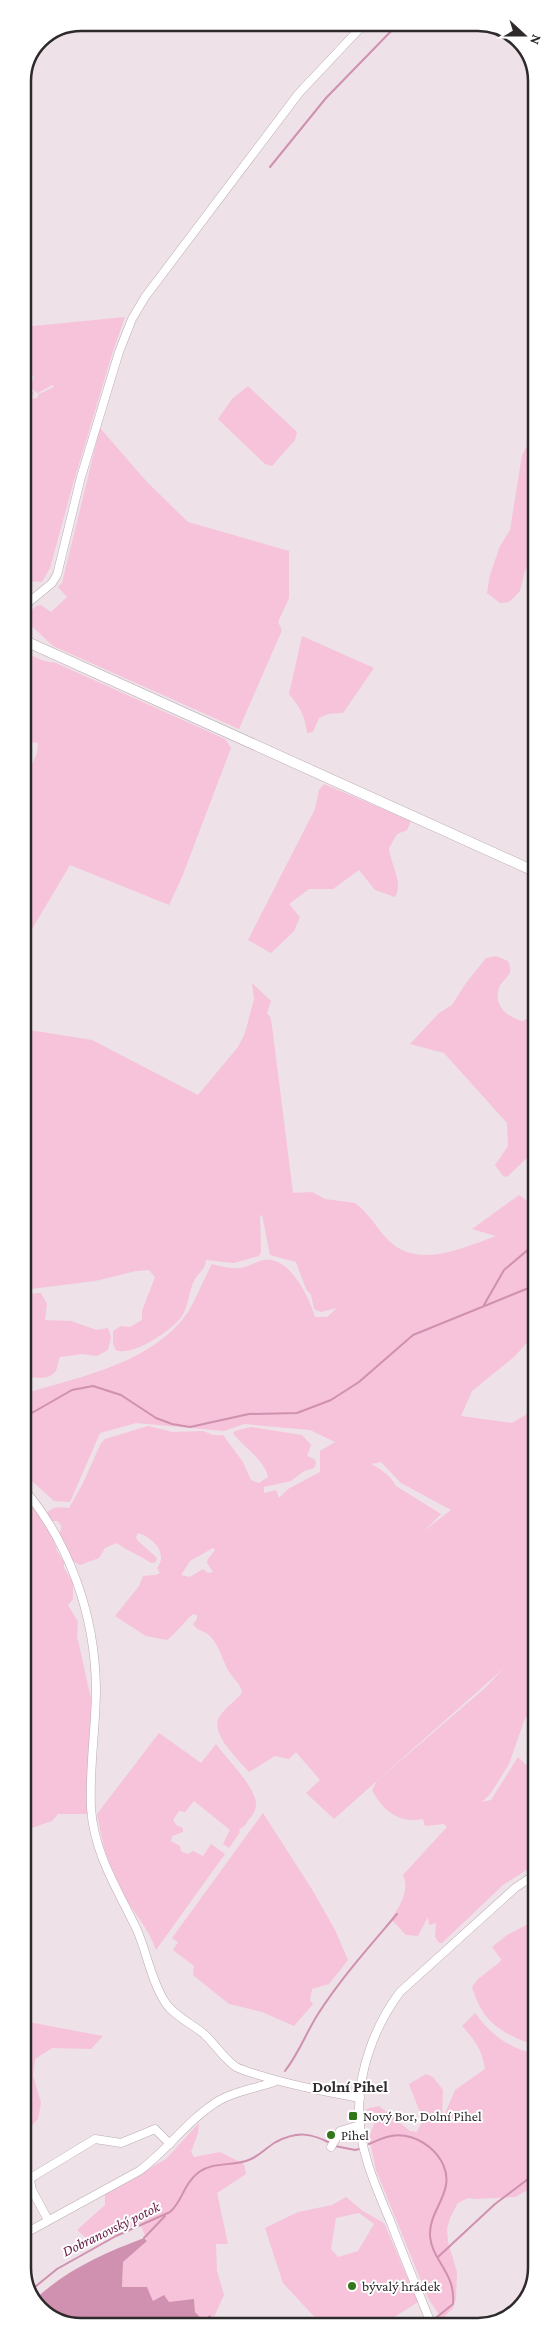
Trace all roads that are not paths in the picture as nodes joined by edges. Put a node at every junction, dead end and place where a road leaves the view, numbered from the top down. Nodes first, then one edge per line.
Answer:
1 (357, 31) edge
2 (31, 600) edge
3 (31, 644) edge
4 (528, 868) edge
5 (31, 1497) edge
6 (528, 1880) edge
7 (274, 2082) junction
8 (360, 2098) junction
9 (360, 2125) junction
10 (170, 2144) junction
11 (332, 2144) dead end
12 (31, 2179) edge
13 (31, 2185) edge
14 (48, 2220) junction
15 (31, 2230) edge
16 (429, 2318) edge

1 - 2 street
3 - 4 main road
5 - 7 street
6 - 8 street
7 - 8 street
7 - 10 street
8 - 9 street
9 - 11 street
9 - 16 street
10 - 12 street
10 - 14 street
13 - 14 street
14 - 15 street

